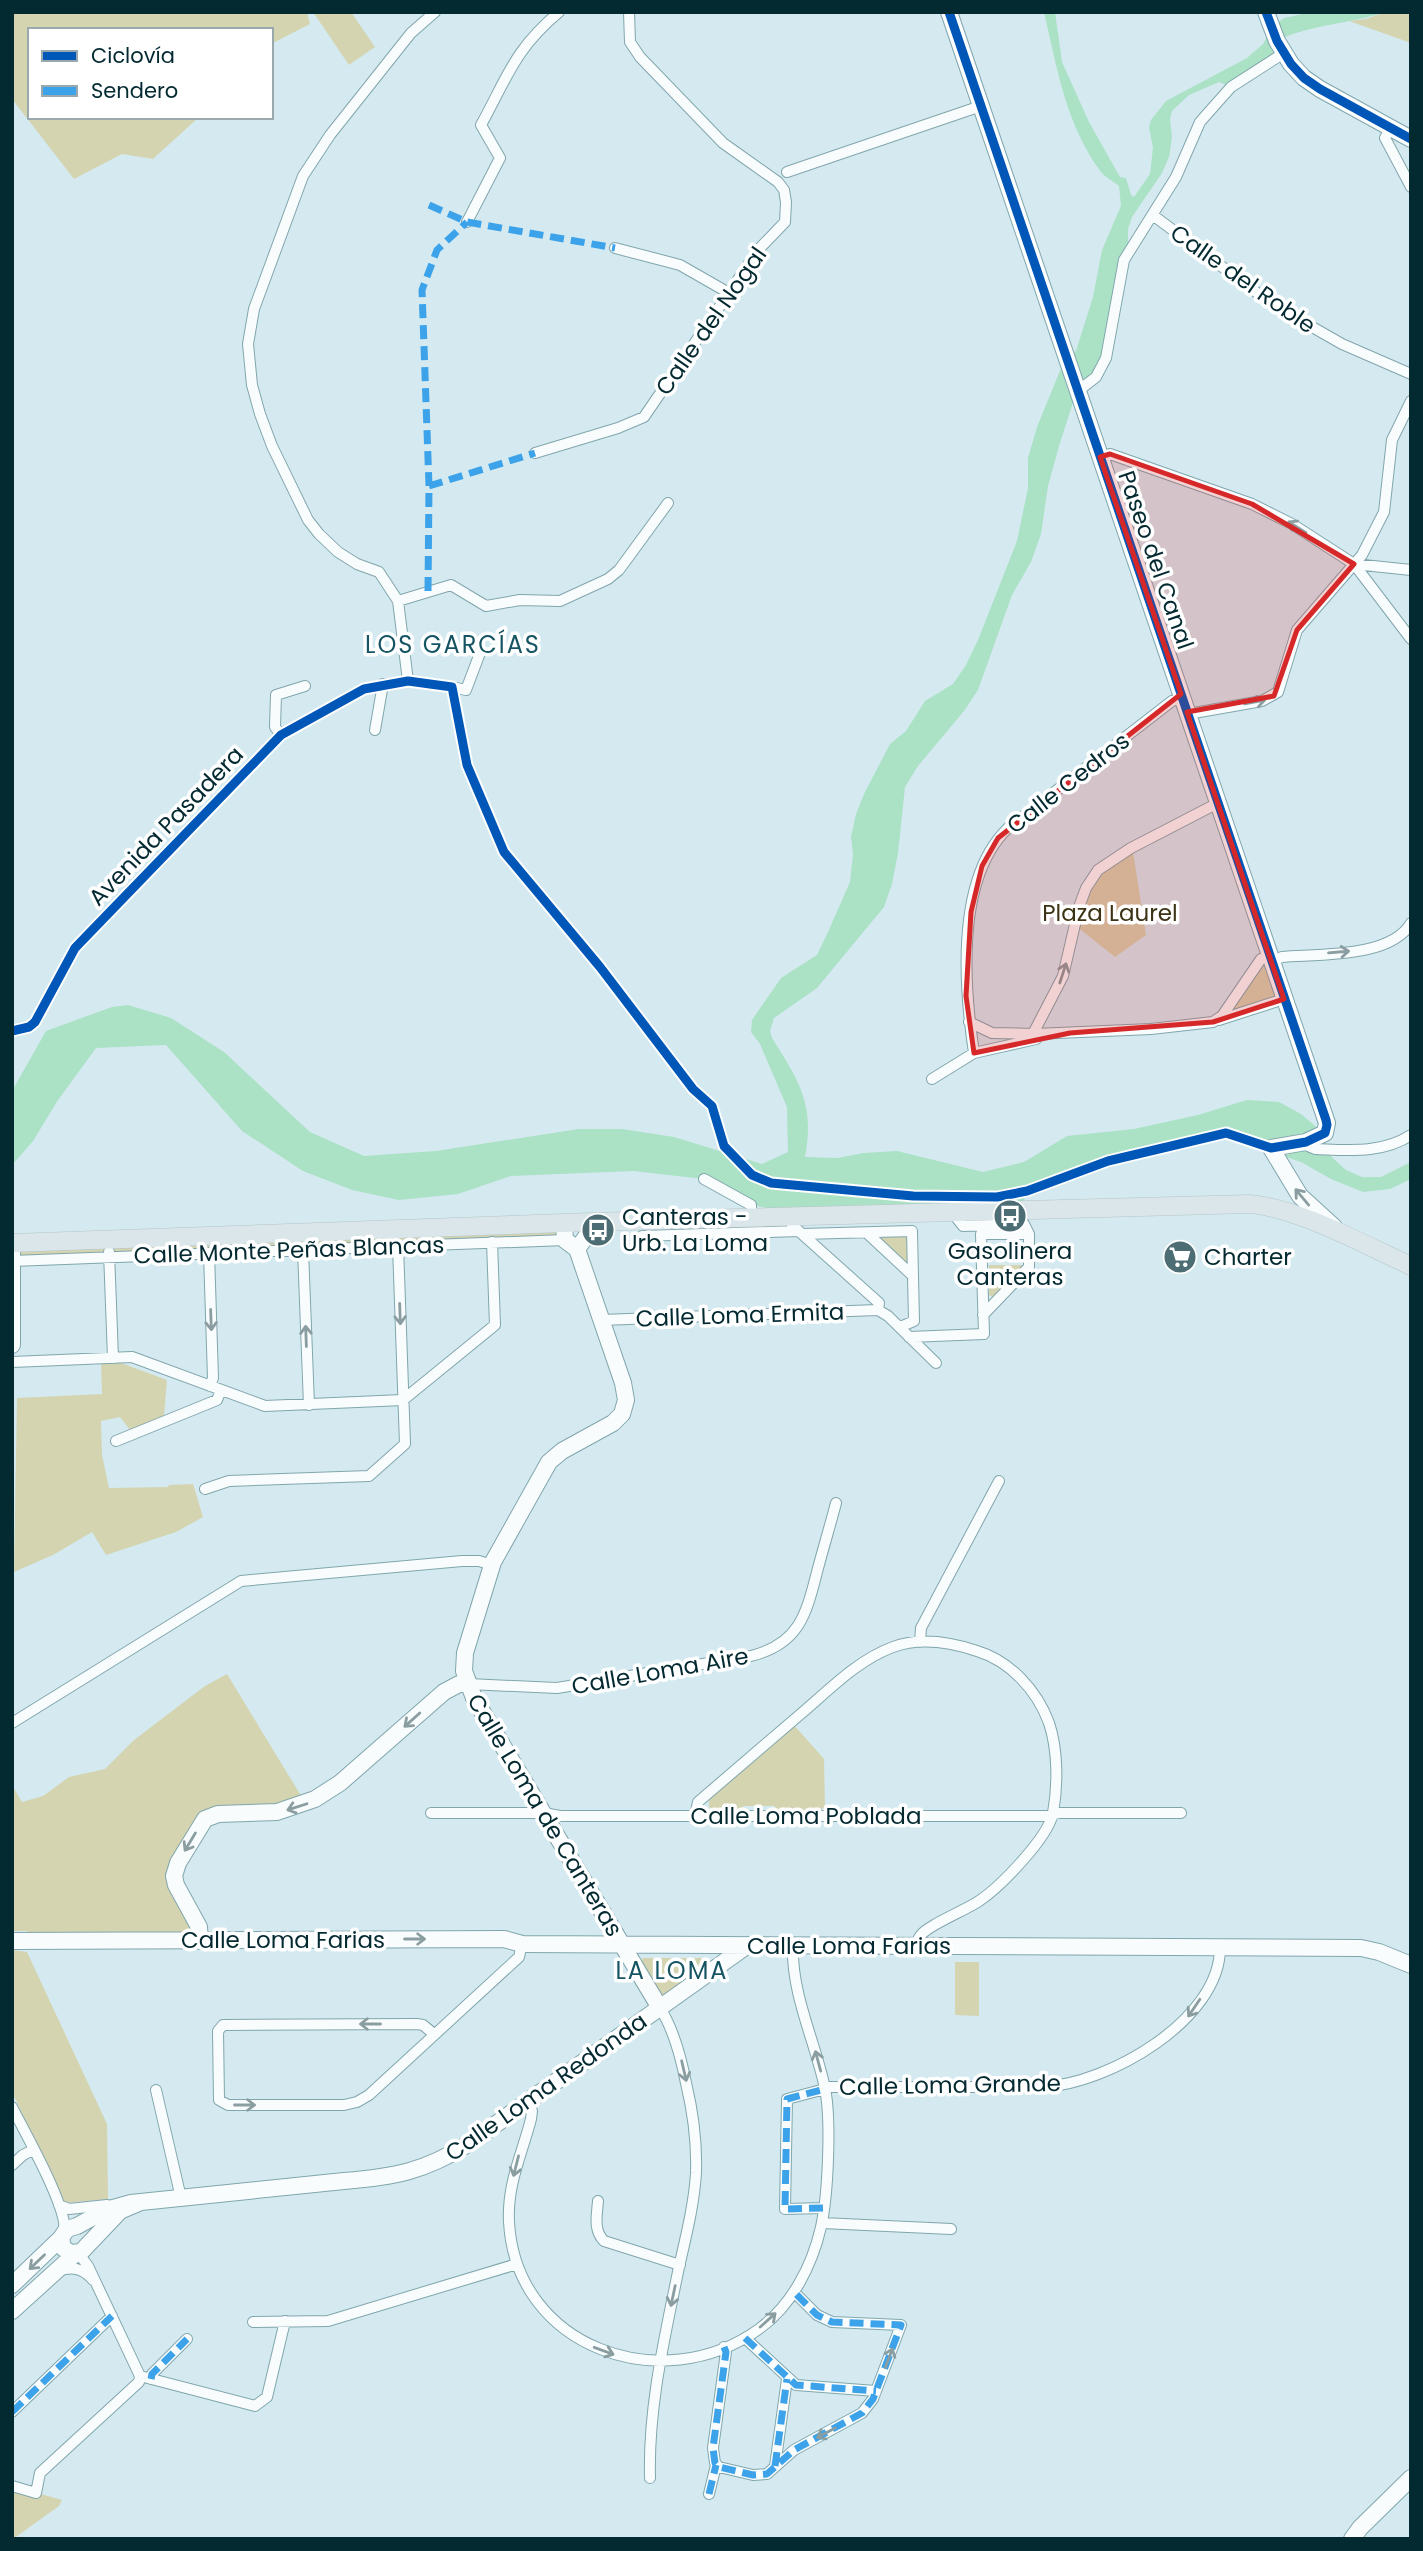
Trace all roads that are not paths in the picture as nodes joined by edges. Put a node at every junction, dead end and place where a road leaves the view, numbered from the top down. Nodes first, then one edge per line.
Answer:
1 (435, 12) edge
2 (559, 12) edge
3 (629, 12) edge
4 (949, 12) edge
5 (1266, 12) edge
6 (1284, 53) junction
7 (981, 106) junction
8 (1390, 129) junction
9 (1411, 139) edge
10 (787, 172) dead end
11 (1411, 187) edge
12 (1154, 216) junction
13 (467, 222) dead end
14 (615, 248) dead end
15 (729, 293) junction
16 (1411, 374) edge
17 (1078, 391) junction
18 (1411, 401) edge
19 (535, 453) dead end
20 (1100, 457) junction
21 (668, 503) dead end
22 (1354, 564) junction
23 (1411, 570) edge
24 (398, 601) junction
25 (1411, 639) edge
26 (480, 653) dead end
27 (408, 681) junction
28 (383, 684) junction
29 (305, 685) dead end
30 (452, 687) junction
31 (1182, 698) junction
32 (1188, 714) junction
33 (375, 730) dead end
34 (281, 735) junction
35 (1218, 803) junction
36 (1411, 923) edge
37 (1271, 958) junction
38 (1284, 999) junction
39 (969, 1022) junction
40 (1213, 1022) junction
41 (12, 1031) edge
42 (1070, 1033) junction
43 (1035, 1034) junction
44 (974, 1053) junction
45 (932, 1079) dead end
46 (1411, 1135) edge
47 (1306, 1142) junction
48 (1271, 1149) junction
49 (704, 1179) dead end
50 (952, 1212) junction
51 (751, 1218) junction
52 (591, 1222) junction
53 (797, 1228) junction
54 (1027, 1229) junction
55 (867, 1233) junction
56 (642, 1236) dead end
57 (1344, 1236) junction
58 (569, 1237) junction
59 (108, 1238) junction
60 (492, 1242) junction
61 (398, 1246) junction
62 (303, 1250) junction
63 (13, 1252) edge
64 (209, 1253) junction
65 (109, 1257) junction
66 (1411, 1266) edge
67 (913, 1276) junction
68 (878, 1310) junction
69 (983, 1315) junction
70 (601, 1320) junction
71 (900, 1327) junction
72 (909, 1337) junction
73 (12, 1345) edge
74 (113, 1358) junction
75 (12, 1362) edge
76 (936, 1363) dead end
77 (216, 1388) junction
78 (403, 1400) junction
79 (309, 1405) junction
80 (116, 1441) dead end
81 (999, 1481) dead end
82 (205, 1489) dead end
83 (836, 1503) dead end
84 (492, 1565) junction
85 (920, 1642) junction
86 (468, 1684) junction
87 (12, 1723) edge
88 (431, 1813) dead end
89 (544, 1813) junction
90 (1181, 1813) dead end
91 (1053, 1814) junction
92 (695, 1816) junction
93 (12, 1941) edge
94 (200, 1941) junction
95 (522, 1944) junction
96 (622, 1945) junction
97 (705, 1945) junction
98 (748, 1945) junction
99 (793, 1945) junction
100 (917, 1946) junction
101 (1220, 1948) junction
102 (1391, 1958) junction
103 (1411, 1965) edge
104 (716, 1969) junction
105 (1411, 1973) edge
106 (660, 2008) junction
107 (434, 2034) junction
108 (825, 2088) junction
109 (156, 2090) dead end
110 (528, 2101) junction
111 (12, 2107) edge
112 (33, 2150) junction
113 (12, 2165) edge
114 (181, 2198) junction
115 (598, 2201) dead end
116 (59, 2205) junction
117 (823, 2208) junction
118 (114, 2209) junction
119 (822, 2223) junction
120 (951, 2229) dead end
121 (67, 2232) junction
122 (81, 2249) junction
123 (517, 2264) junction
124 (680, 2265) junction
125 (52, 2273) junction
126 (12, 2286) edge
127 (99, 2288) junction
128 (794, 2291) junction
129 (12, 2311) edge
130 (112, 2316) junction
131 (285, 2321) junction
132 (253, 2322) dead end
133 (745, 2338) junction
134 (187, 2339) dead end
135 (724, 2347) junction
136 (661, 2361) junction
137 (145, 2377) junction
138 (787, 2379) junction
139 (876, 2391) junction
140 (12, 2412) edge
141 (716, 2465) junction
142 (775, 2466) junction
143 (650, 2478) dead end
144 (1411, 2478) edge
145 (12, 2486) edge
146 (709, 2494) dead end
147 (1352, 2539) edge

1 - 24 street
2 - 13 street
3 - 15 street, Calle del Nogal
4 - 7 street, Paseo del Canal
5 - 6 street
6 - 8 street
6 - 12 street
7 - 10 street
7 - 17 street, Paseo del Canal
8 - 9 street
8 - 11 street
12 - 16 street, Calle del Roble
12 - 17 street
14 - 15 street
15 - 19 street, Calle del Nogal
17 - 20 street, Paseo del Canal
18 - 22 street
22 -> 20 street
20 - 31 street, Paseo del Canal
21 - 24 street
22 - 23 street
22 - 25 street
32 -> 22 street
24 - 27 street
26 - 30 street
27 - 28 street, Avenida Pasadera
27 - 30 street, Avenida Pasadera
28 - 33 street
28 - 34 street, Avenida Pasadera
29 - 34 street
30 - 48 street
31 - 32 street, Paseo del Canal
31 - 39 street, Calle Cedros
32 - 35 street, Paseo del Canal
34 - 41 street, Avenida Pasadera
35 - 37 street, Paseo del Canal
43 -> 35 street
37 -> 36 street
37 - 38 street, Paseo del Canal
37 - 40 street
38 - 40 street
38 - 47 street, Paseo del Canal
39 - 43 street
39 - 44 street, Calle Cedros
40 - 42 street
42 - 43 street
42 - 44 street
44 - 45 street
46 - 47 street
47 - 48 street
57 -> 48 street
49 - 51 street
50 - 53 main road
50 - 54 street
50 - 57 main road
51 - 52 main road
51 - 53 main road
52 - 58 main road
52 - 58 street
53 - 55 street
53 - 56 street
53 - 68 street
54 - 69 street
54 - 69 street
55 - 67 street
55 - 67 street
57 - 66 main road
58 - 59 main road, Calle Monte Peñas Blancas
58 - 60 street, Calle Monte Peñas Blancas
58 - 70 street, Calle Loma de Canteras
59 - 63 main road, Calle Monte Peñas Blancas
59 - 65 street
60 - 61 street, Calle Monte Peñas Blancas
60 - 78 street
61 - 62 street, Calle Monte Peñas Blancas
61 -> 78 street
62 - 64 street, Calle Monte Peñas Blancas
79 -> 62 street
63 - 65 street, Calle Monte Peñas Blancas
63 - 73 street
64 - 65 street, Calle Monte Peñas Blancas
64 -> 77 street
65 - 74 street
67 - 71 street
68 - 70 street, Calle Loma Ermita
68 - 71 street
69 - 72 street
70 - 84 street, Calle Loma de Canteras
71 - 72 street
72 - 76 street
74 - 75 street
74 - 77 street
77 - 79 street
77 - 80 street
78 - 79 street
78 - 82 street
81 - 85 street
83 - 86 street, Calle Loma Aire
84 - 86 street, Calle Loma de Canteras
84 - 87 street
85 - 91 street
85 - 92 street
86 - 89 street, Calle Loma de Canteras
86 -> 94 street
88 - 89 street, Calle Loma Poblada
89 - 92 street, Calle Loma Poblada
89 - 96 street, Calle Loma de Canteras
90 - 91 street, Calle Loma Poblada
91 - 92 street, Calle Loma Poblada
91 - 100 street
93 - 94 street, Calle Loma Farias
94 -> 95 street, Calle Loma Farias
95 - 96 street, Calle Loma Farias
95 - 107 street
96 - 97 street, Calle Loma Farias
96 - 106 street, Calle Loma de Canteras
97 - 98 street, Calle Loma Farias
97 - 104 street
98 - 99 street, Calle Loma Farias
98 - 104 street, Calle Loma Redonda
99 - 100 street, Calle Loma Farias
108 -> 99 street
100 - 101 street, Calle Loma Farias
101 - 102 street, Calle Loma Farias
101 -> 108 street, Calle Loma Grande
102 - 103 street, Calle Loma Farias
102 - 105 street
104 - 106 street, Calle Loma Redonda
106 - 110 street, Calle Loma Redonda
106 -> 124 street, Calle Loma de Canteras
107 -> 107 street
108 - 117 street
108 - 117 street, Calle Loma Grande
109 - 114 street
110 - 114 street, Calle Loma Redonda
110 -> 123 street
111 - 112 street
112 - 113 street
112 - 116 street
114 - 118 street, Calle Loma Redonda
115 - 124 street
116 - 118 street
116 - 121 street
117 - 119 street
118 - 121 street
118 - 122 street
119 - 120 street
119 - 128 street
121 - 122 street
121 - 122 street
121 -> 126 street
122 - 125 street
122 - 127 street
123 - 131 street
123 -> 136 street
124 -> 136 street, Calle Loma de Canteras
125 - 127 street
125 - 129 street
127 - 130 street
133 -> 128 street
139 -> 128 street
130 - 137 street
130 - 140 street
131 - 132 street
131 - 137 street
133 - 135 street
133 - 138 street
134 - 137 street
135 - 136 street
135 - 141 street
136 - 143 street, Calle Loma de Canteras
137 - 145 street
138 - 139 street
138 - 142 street
139 -> 142 street
141 - 142 street
141 - 146 street
144 - 147 street

